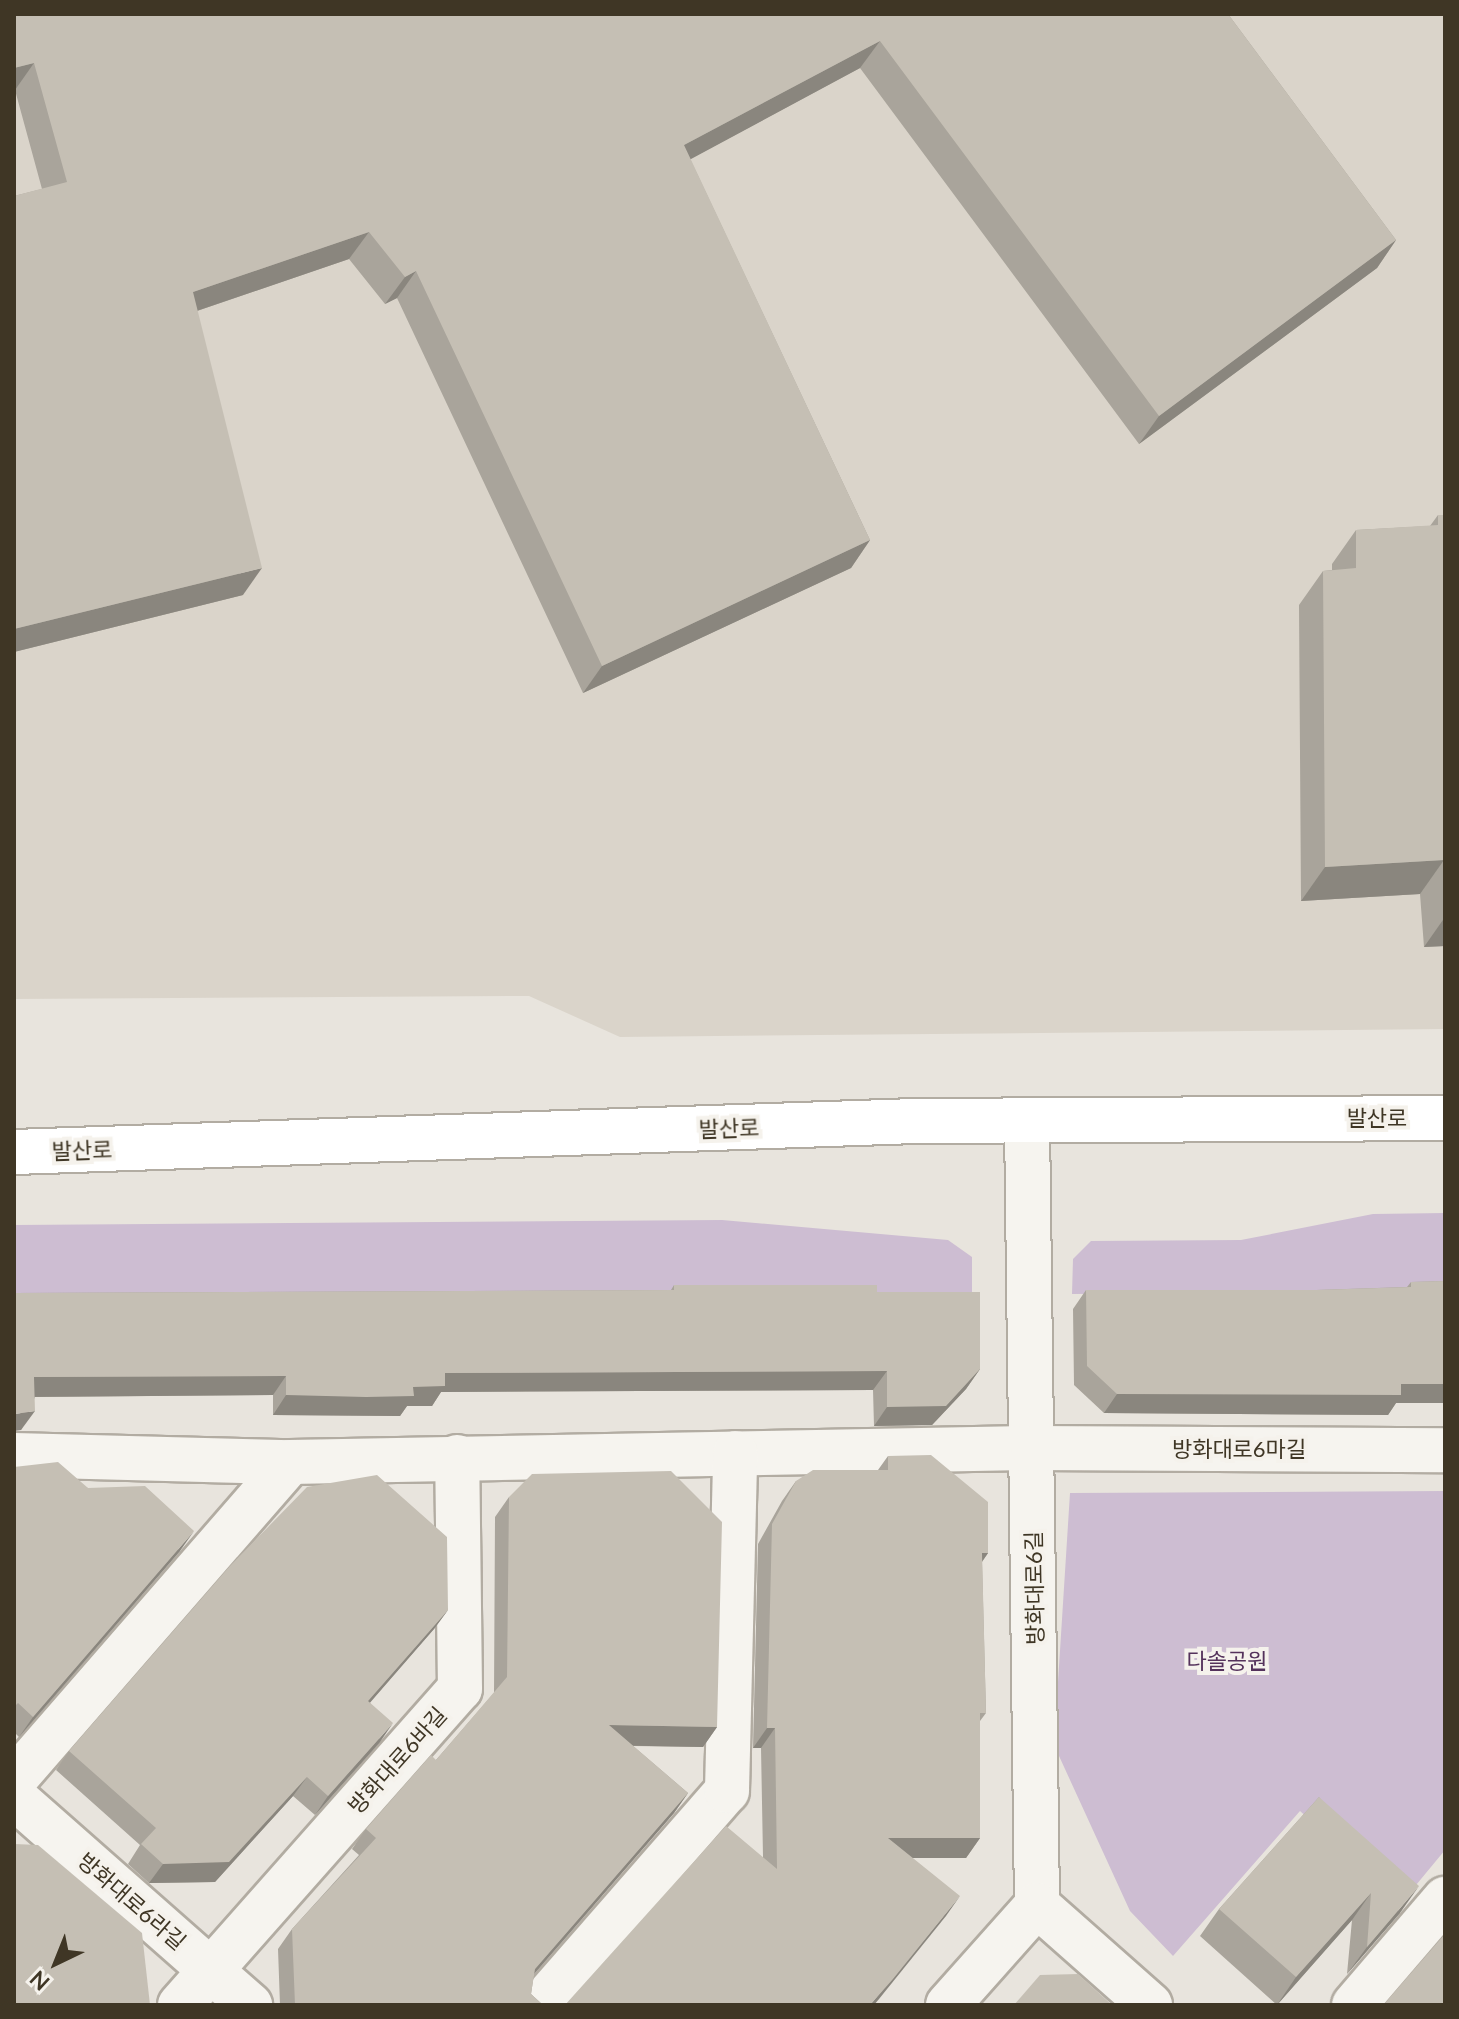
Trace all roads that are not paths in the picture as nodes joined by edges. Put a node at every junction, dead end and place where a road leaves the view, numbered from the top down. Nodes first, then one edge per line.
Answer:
1 (1445, 1118) edge
2 (1027, 1121) junction
3 (14, 1152) edge
4 (1033, 1448) junction
5 (1445, 1450) edge
6 (735, 1453) junction
7 (14, 1455) edge
8 (457, 1457) junction
9 (290, 1462) junction
10 (14, 1780) edge
11 (14, 1797) edge
12 (1445, 1899) edge
13 (1037, 1905) junction
14 (211, 1970) junction
15 (180, 2005) edge
16 (250, 2005) edge
17 (540, 2005) edge
18 (948, 2005) edge
19 (1150, 2005) edge
20 (1354, 2005) edge

1 - 2 street, 발산로
2 - 3 street, 발산로
2 - 4 street, 방화대로6길
4 - 5 street, 방화대로6마길
4 - 6 street
4 - 13 street, 방화대로6길
6 - 8 street
6 - 17 street
7 - 9 street
8 - 9 street
8 - 14 street, 방화대로6바길
9 - 10 street
11 - 14 street, 방화대로6라길
12 - 20 street
13 - 18 street
13 - 19 street
14 - 15 street, 방화대로6바길
14 - 16 street, 방화대로6라길

